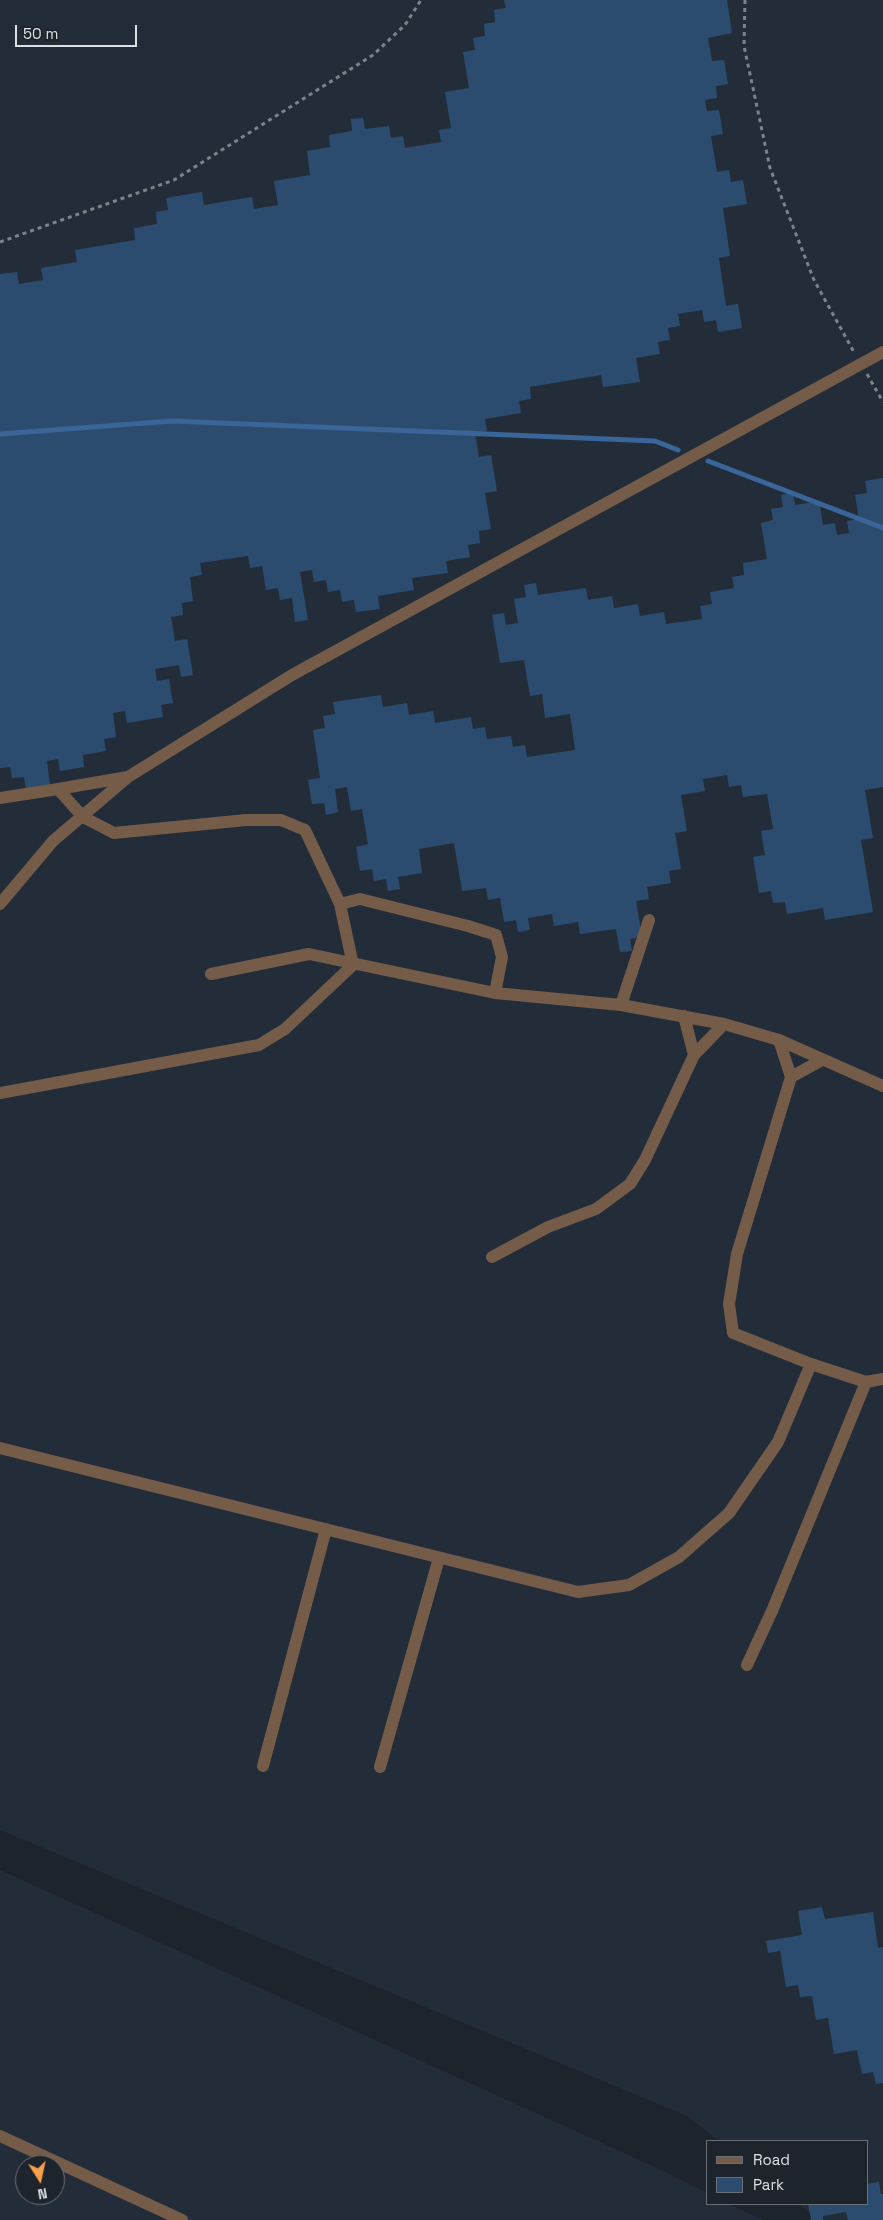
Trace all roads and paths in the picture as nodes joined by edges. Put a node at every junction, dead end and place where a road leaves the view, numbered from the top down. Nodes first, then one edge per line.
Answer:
1 (421, 0) edge
2 (745, 0) edge
3 (0, 242) edge
4 (883, 352) edge
5 (861, 364) junction
6 (883, 402) edge
7 (128, 777) junction
8 (58, 789) junction
9 (0, 798) edge
10 (83, 817) junction
11 (0, 904) edge
12 (340, 904) junction
13 (649, 920) dead end
14 (353, 965) junction
15 (211, 974) dead end
16 (495, 993) junction
17 (621, 1005) junction
18 (684, 1016) junction
19 (724, 1024) junction
20 (780, 1040) junction
21 (694, 1055) junction
22 (822, 1060) junction
23 (790, 1077) junction
24 (883, 1086) edge
25 (0, 1093) edge
26 (492, 1257) dead end
27 (811, 1364) junction
28 (883, 1379) edge
29 (866, 1382) junction
30 (0, 1448) edge
31 (326, 1529) junction
32 (439, 1558) junction
33 (747, 1665) dead end
34 (263, 1766) dead end
35 (380, 1767) dead end
36 (0, 2136) edge
37 (182, 2220) edge

1 - 3 path
2 - 5 path
4 - 5 street
5 - 6 path
5 - 7 street
7 - 8 street
7 - 10 street
8 - 9 street
8 - 10 street
10 - 11 street
10 - 12 street
12 - 14 street
12 - 16 street
13 - 17 street
14 - 15 street
14 - 16 street
14 - 25 street
16 - 17 street
17 - 18 street
18 - 19 street
18 - 21 street
19 - 20 street
19 - 21 street
20 - 22 street
20 - 23 street
21 - 26 street
22 - 23 street
22 - 24 street
23 - 27 street
27 - 29 street
27 - 32 street
28 - 29 street
29 - 33 street
30 - 31 street
31 - 32 street
31 - 34 street
32 - 35 street
36 - 37 street

